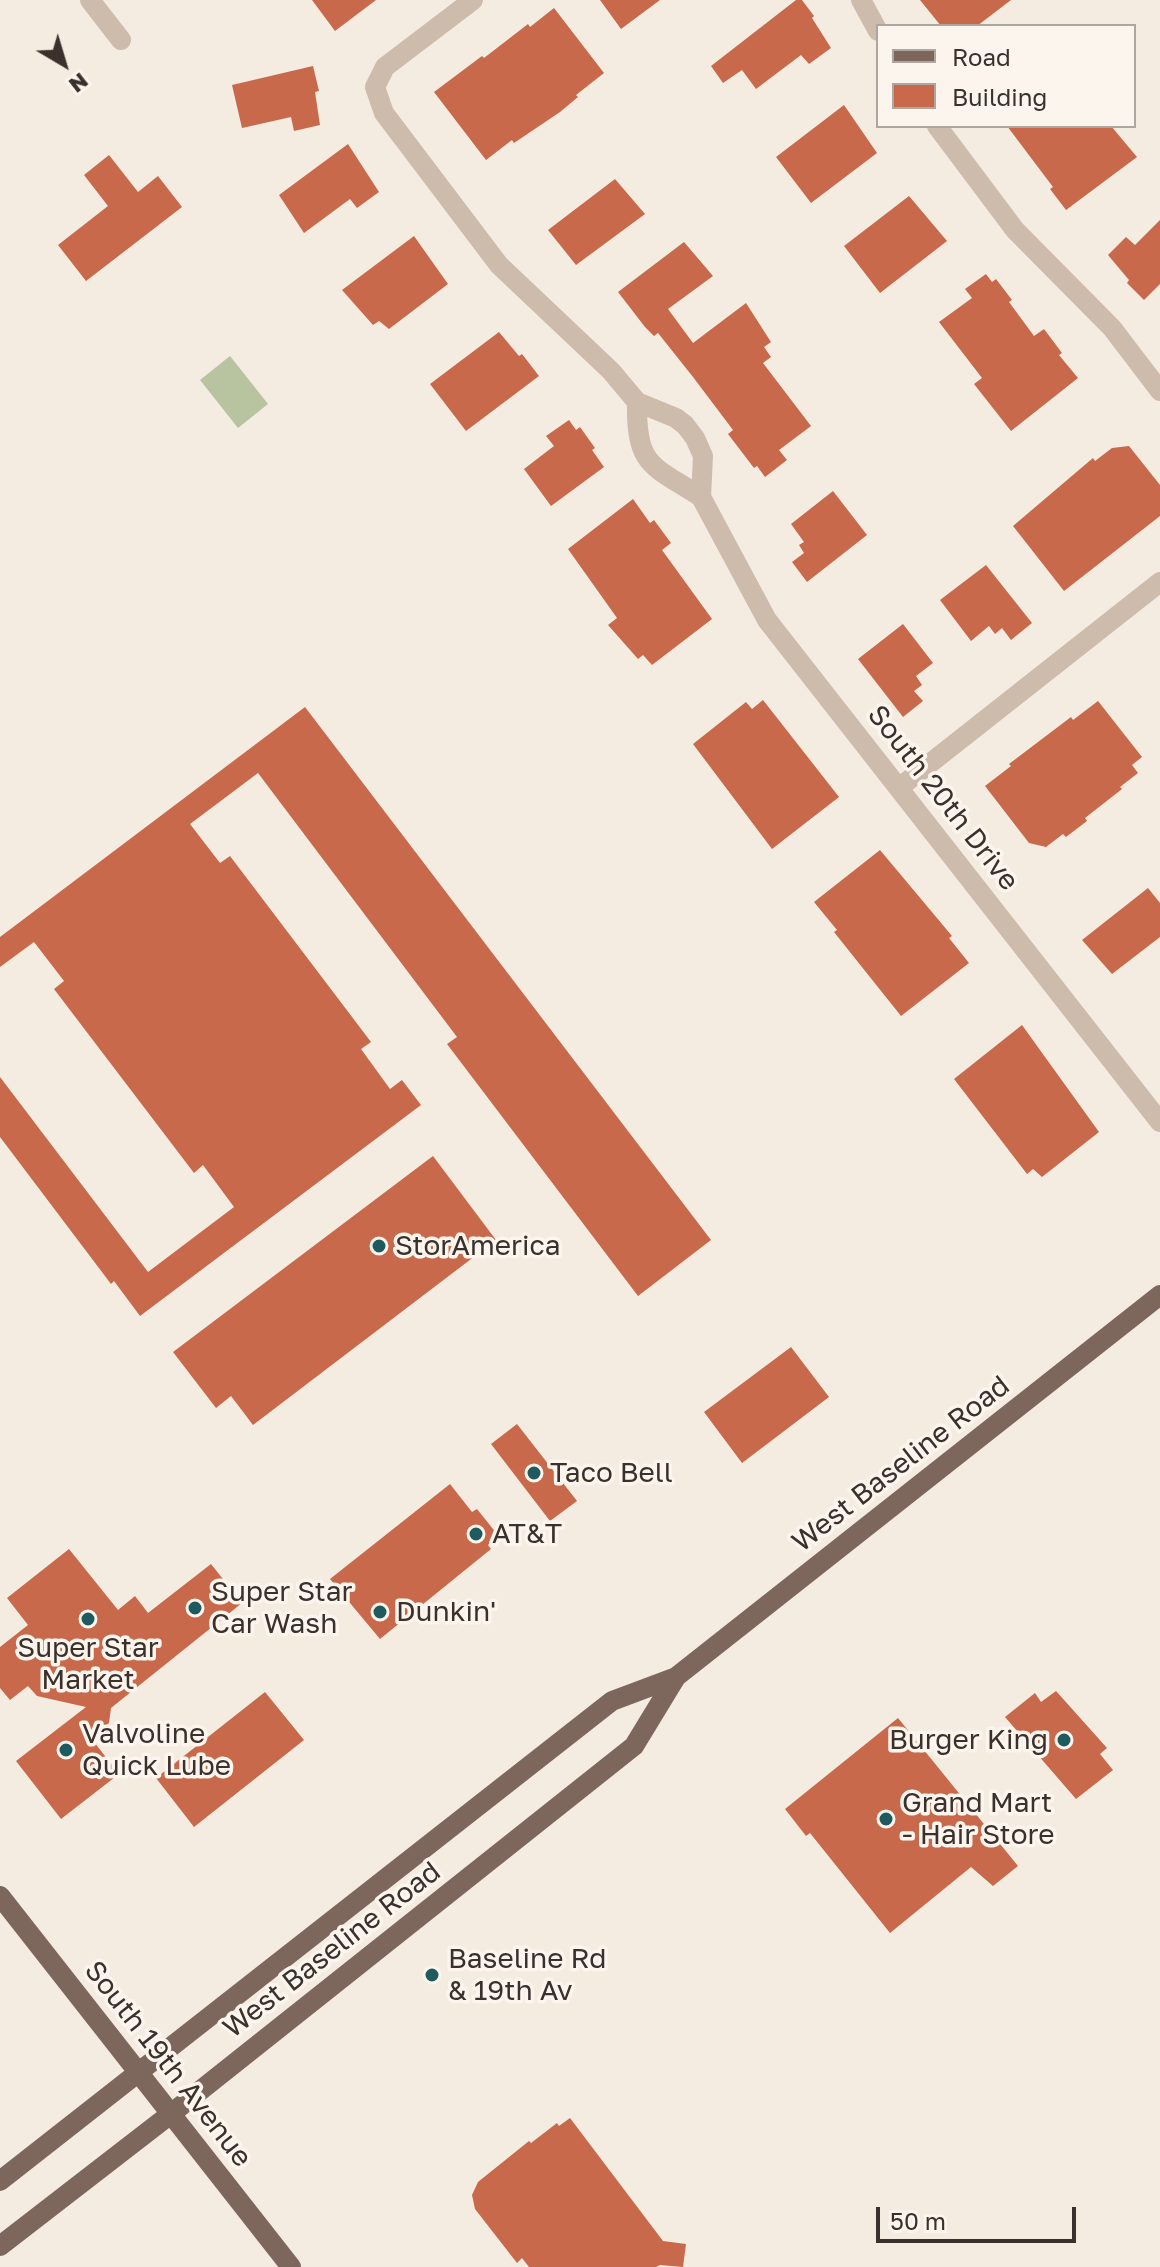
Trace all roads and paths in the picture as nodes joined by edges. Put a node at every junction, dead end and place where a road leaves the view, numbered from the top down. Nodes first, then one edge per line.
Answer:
1 (90, 0) edge
2 (473, 0) edge
3 (861, 0) edge
4 (876, 27) edge
5 (121, 40) dead end
6 (938, 128) edge
7 (1160, 391) edge
8 (637, 402) junction
9 (701, 497) junction
10 (1160, 582) edge
11 (900, 787) junction
12 (1160, 1122) edge
13 (1160, 1295) edge
14 (676, 1677) junction
15 (0, 1896) edge
16 (140, 2072) junction
17 (172, 2113) junction
18 (0, 2181) edge
19 (0, 2246) edge
20 (291, 2267) edge

1 - 5 street
2 - 8 street
3 - 4 street
6 - 7 street
8 - 9 street
8 - 9 street
9 - 11 street, South 20th Drive
10 - 11 street
11 - 12 street, South 20th Drive
13 - 14 main road, West Baseline Road
14 - 16 main road, West Baseline Road
14 - 17 main road, West Baseline Road
15 - 16 main road, South 19th Avenue
16 - 17 main road, South 19th Avenue
16 - 18 main road, West Baseline Road
17 - 19 main road, West Baseline Road
17 - 20 main road, South 19th Avenue

